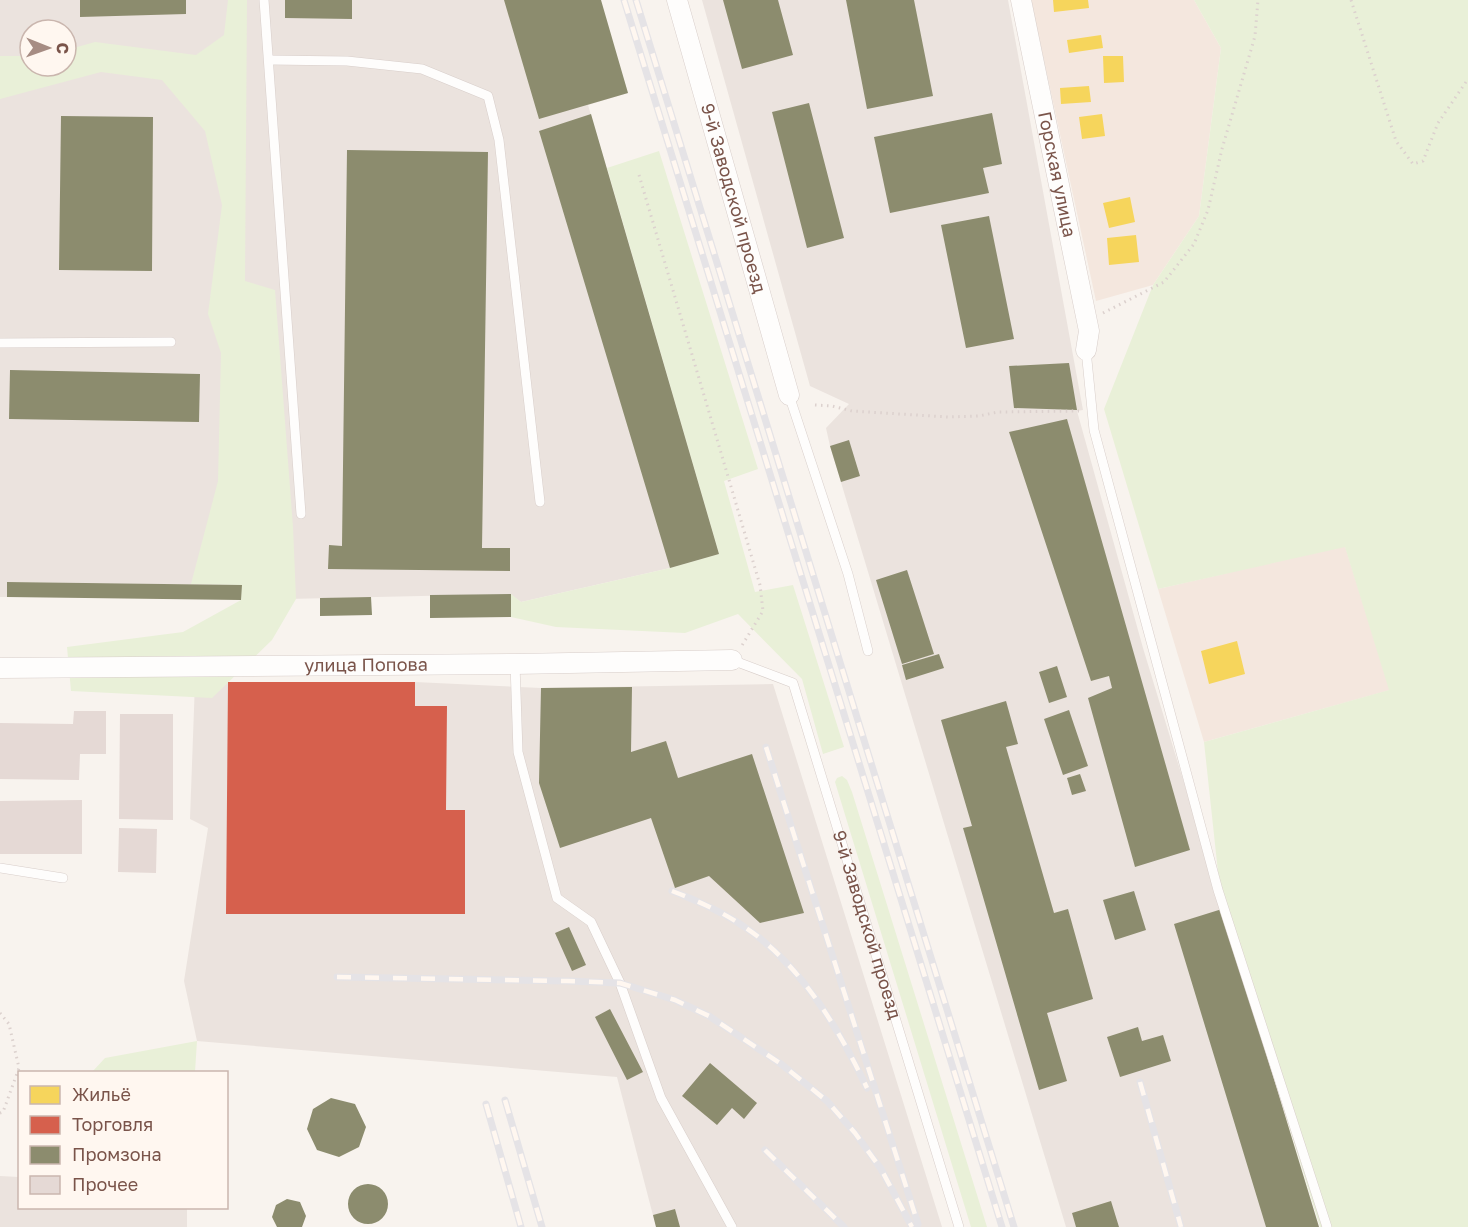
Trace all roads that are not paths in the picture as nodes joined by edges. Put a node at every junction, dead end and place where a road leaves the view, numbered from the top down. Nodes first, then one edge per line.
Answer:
1 (264, 0) edge
2 (677, 0) edge
3 (1021, 0) edge
4 (268, 60) junction
5 (1087, 340) joint
6 (171, 342) dead end
7 (0, 343) edge
8 (789, 395) joint
9 (540, 502) dead end
10 (301, 514) dead end
11 (868, 651) dead end
12 (732, 660) joint
13 (515, 664) junction
14 (0, 668) edge
15 (0, 868) edge
16 (63, 878) dead end
17 (732, 1227) edge
18 (959, 1227) edge
19 (1327, 1227) edge

1 - 4 lane
2 - 8 street, 9-й Заводской проезд
3 - 5 street, Горская улица
4 - 9 lane
4 - 10 lane
5 - 19 lane
6 - 7 lane
8 - 11 lane
12 - 13 street, улица Попова
12 - 18 lane, 9-й Заводской проезд
13 - 14 street, улица Попова
13 - 17 lane
15 - 16 lane

